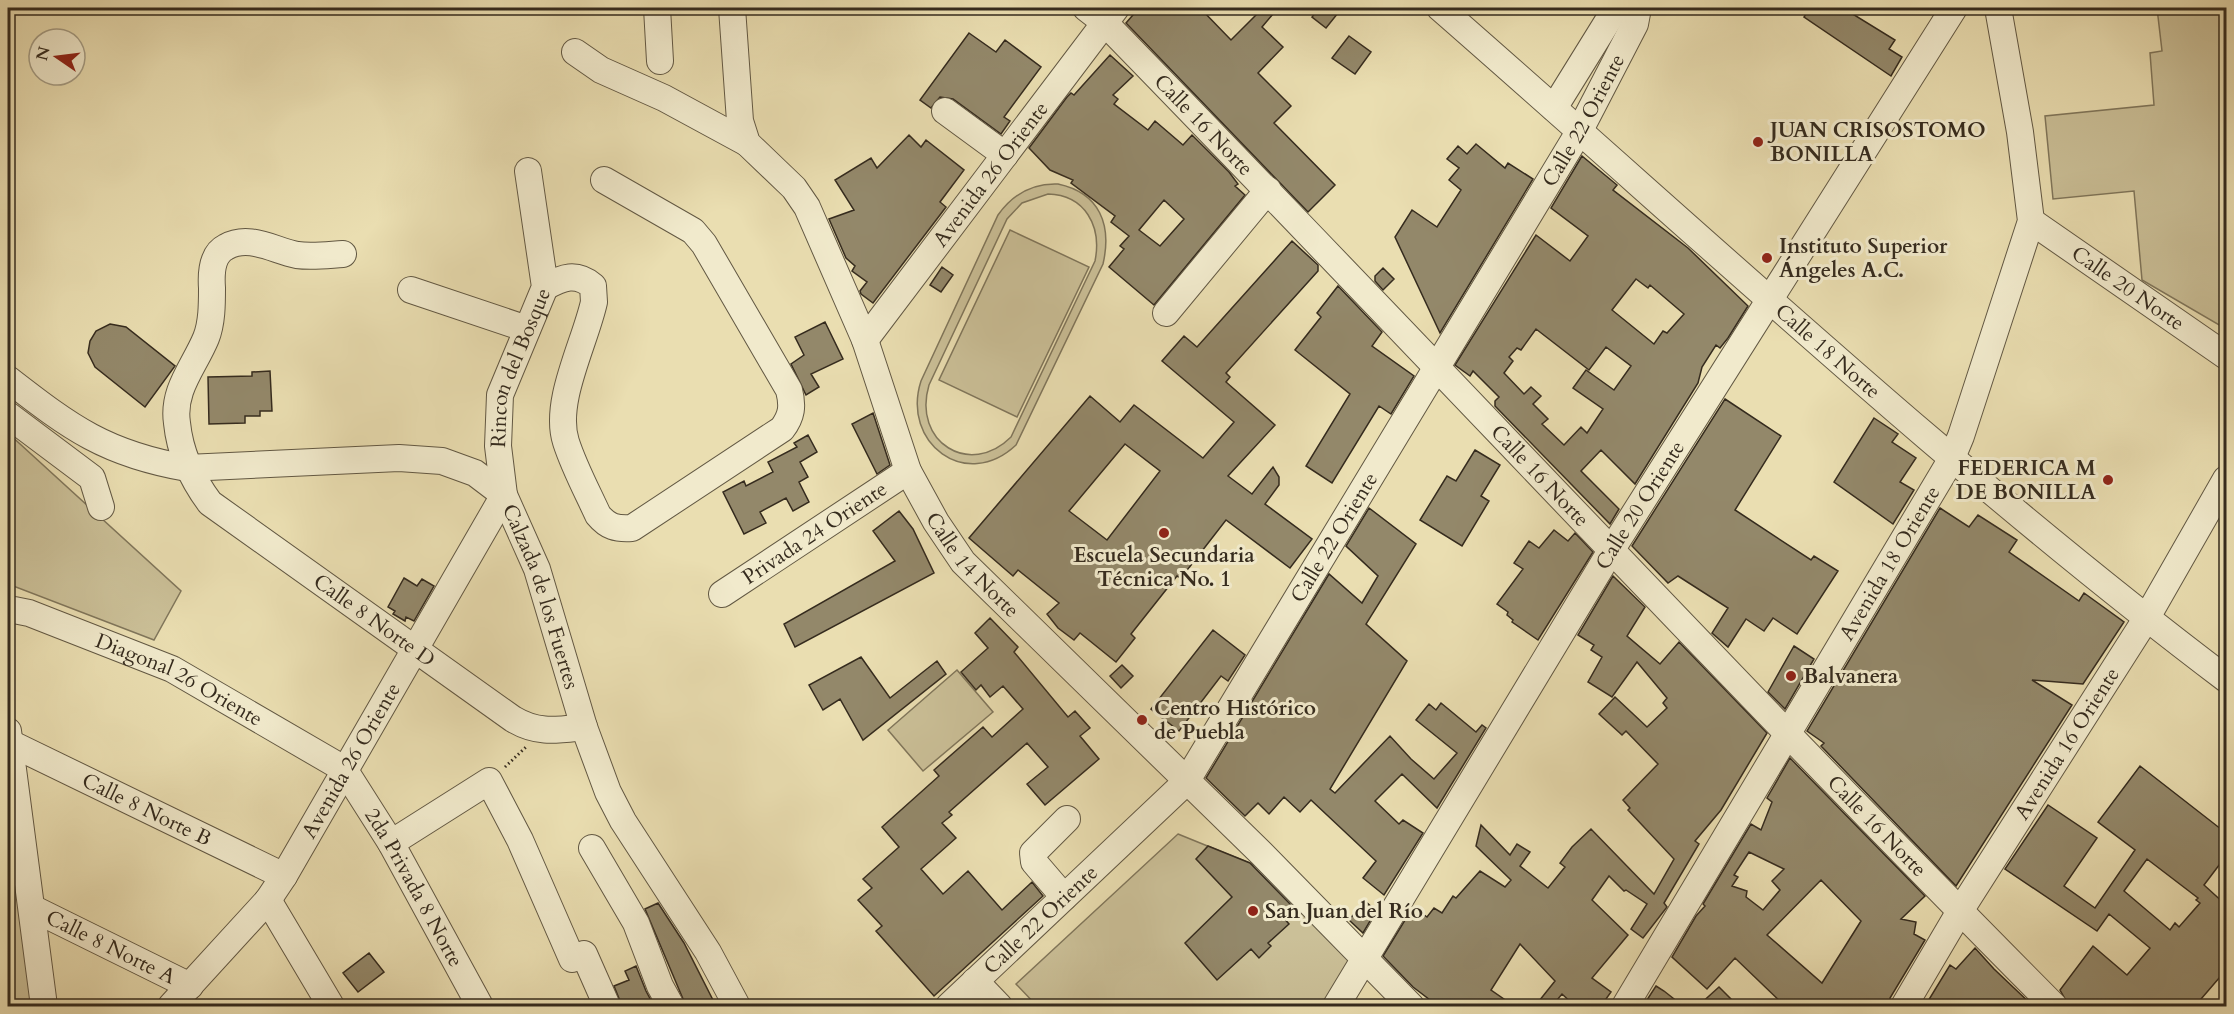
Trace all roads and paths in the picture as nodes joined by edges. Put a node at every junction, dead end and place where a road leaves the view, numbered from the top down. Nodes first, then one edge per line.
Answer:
1 (657, 8) edge
2 (732, 8) edge
3 (1440, 8) edge
4 (1616, 8) edge
5 (1638, 8) edge
6 (1953, 8) edge
7 (1998, 8) edge
8 (1102, 12) edge
9 (575, 52) dead end
10 (660, 61) dead end
11 (1554, 108) junction
12 (945, 111) dead end
13 (1579, 132) junction
14 (747, 143) junction
15 (1005, 155) junction
16 (528, 171) dead end
17 (604, 180) dead end
18 (1268, 190) junction
19 (2031, 221) junction
20 (343, 254) dead end
21 (545, 287) junction
22 (411, 290) dead end
23 (1768, 301) junction
24 (1166, 313) dead end
25 (527, 329) junction
26 (865, 340) junction
27 (2226, 356) edge
28 (1436, 368) junction
29 (8, 379) edge
30 (8, 416) edge
31 (1951, 460) junction
32 (187, 468) junction
33 (908, 471) junction
34 (2226, 479) edge
35 (504, 495) junction
36 (101, 507) dead end
37 (1612, 549) junction
38 (722, 594) dead end
39 (8, 612) edge
40 (2146, 619) junction
41 (415, 650) junction
42 (2226, 680) edge
43 (585, 727) junction
44 (543, 732) junction
45 (1788, 734) junction
46 (9, 736) edge
47 (344, 768) junction
48 (489, 781) junction
49 (1186, 782) junction
50 (1067, 819) dead end
51 (390, 843) junction
52 (592, 848) dead end
53 (284, 876) junction
54 (1064, 897) junction
55 (268, 900) junction
56 (32, 908) junction
57 (1960, 911) junction
58 (1366, 961) junction
59 (975, 981) junction
60 (190, 986) junction
61 (44, 1006) edge
62 (171, 1006) edge
63 (331, 1006) edge
64 (480, 1006) edge
65 (607, 1006) edge
66 (671, 1006) edge
67 (736, 1006) edge
68 (949, 1006) edge
69 (999, 1006) edge
70 (1336, 1006) edge
71 (1411, 1006) edge
72 (1624, 1006) edge
73 (1904, 1006) edge
74 (2054, 1006) edge

1 - 10 street
2 - 14 street
3 - 11 street, Calle 18 Norte
4 - 11 street, Calle 22 Oriente
5 - 13 street, Calle 22 Oriente
6 - 23 street, Calle 20 Oriente
7 - 19 street, Avenida 18 Oriente
8 - 15 street, Avenida 26 Oriente
8 - 18 street, Calle 16 Norte
9 - 14 street, Calle 14 Norte
11 - 13 street, Calle 18 Norte
12 - 15 street
13 - 23 street, Calle 18 Norte
13 - 28 street, Calle 22 Oriente
14 - 26 street, Calle 14 Norte
15 - 26 street, Avenida 26 Oriente
16 - 21 street, Rincon del Bosque
17 - 21 street
18 - 24 street
18 - 28 street, Calle 16 Norte
19 - 27 street, Calle 20 Norte
19 - 31 street, Avenida 18 Oriente
20 - 32 street
21 - 25 street, Rincon del Bosque
22 - 25 street
23 - 31 street, Calle 18 Norte
23 - 37 street, Calle 20 Oriente
25 - 35 street, Rincon del Bosque
26 - 33 street, Calle 14 Norte
28 - 37 street, Calle 16 Norte
28 - 49 street, Calle 22 Oriente
29 - 32 street, Calzada de los Fuertes
30 - 36 street
31 - 40 street, Calle 18 Norte
31 - 45 street, Avenida 18 Oriente
32 - 35 street, Calzada de los Fuertes
32 - 41 street, Calle 8 Norte D
33 - 38 street, Privada 24 Oriente
33 - 49 street, Calle 14 Norte
34 - 40 street, Avenida 16 Oriente
35 - 41 street, Avenida 26 Oriente
35 - 43 street, Calzada de los Fuertes
37 - 45 street, Calle 16 Norte
37 - 58 street, Calle 20 Oriente
39 - 47 street, Diagonal 26 Oriente
40 - 42 street, Calle 18 Norte
40 - 57 street, Avenida 16 Oriente
41 - 44 street, Calle 8 Norte D
41 - 47 street, Avenida 26 Oriente
43 - 44 street, Calle 8 Norte D
43 - 67 street, Calzada de los Fuertes
44 - 48 path
45 - 57 street, Calle 16 Norte
45 - 72 street, Avenida 18 Oriente
46 - 53 street, Calle 8 Norte B
46 - 56 street
47 - 51 street, 2da Privada 8 Norte
47 - 53 street, Avenida 26 Oriente
48 - 51 street
48 - 65 street
49 - 54 street, Calle 22 Oriente
49 - 58 street, Calle 14 Norte
50 - 54 street
51 - 64 street, 2da Privada 8 Norte
52 - 66 street
53 - 55 street, Avenida 26 Oriente
54 - 59 street, Calle 22 Oriente
55 - 60 street, Avenida 26 Oriente
55 - 63 street
56 - 60 street, Calle 8 Norte A
56 - 61 street
57 - 73 street, Avenida 16 Oriente
57 - 74 street, Calle 16 Norte
58 - 70 street, Calle 20 Oriente
58 - 71 street, Calle 14 Norte
59 - 68 street, Calle 22 Oriente
59 - 69 street
60 - 62 street, Avenida 26 Oriente

